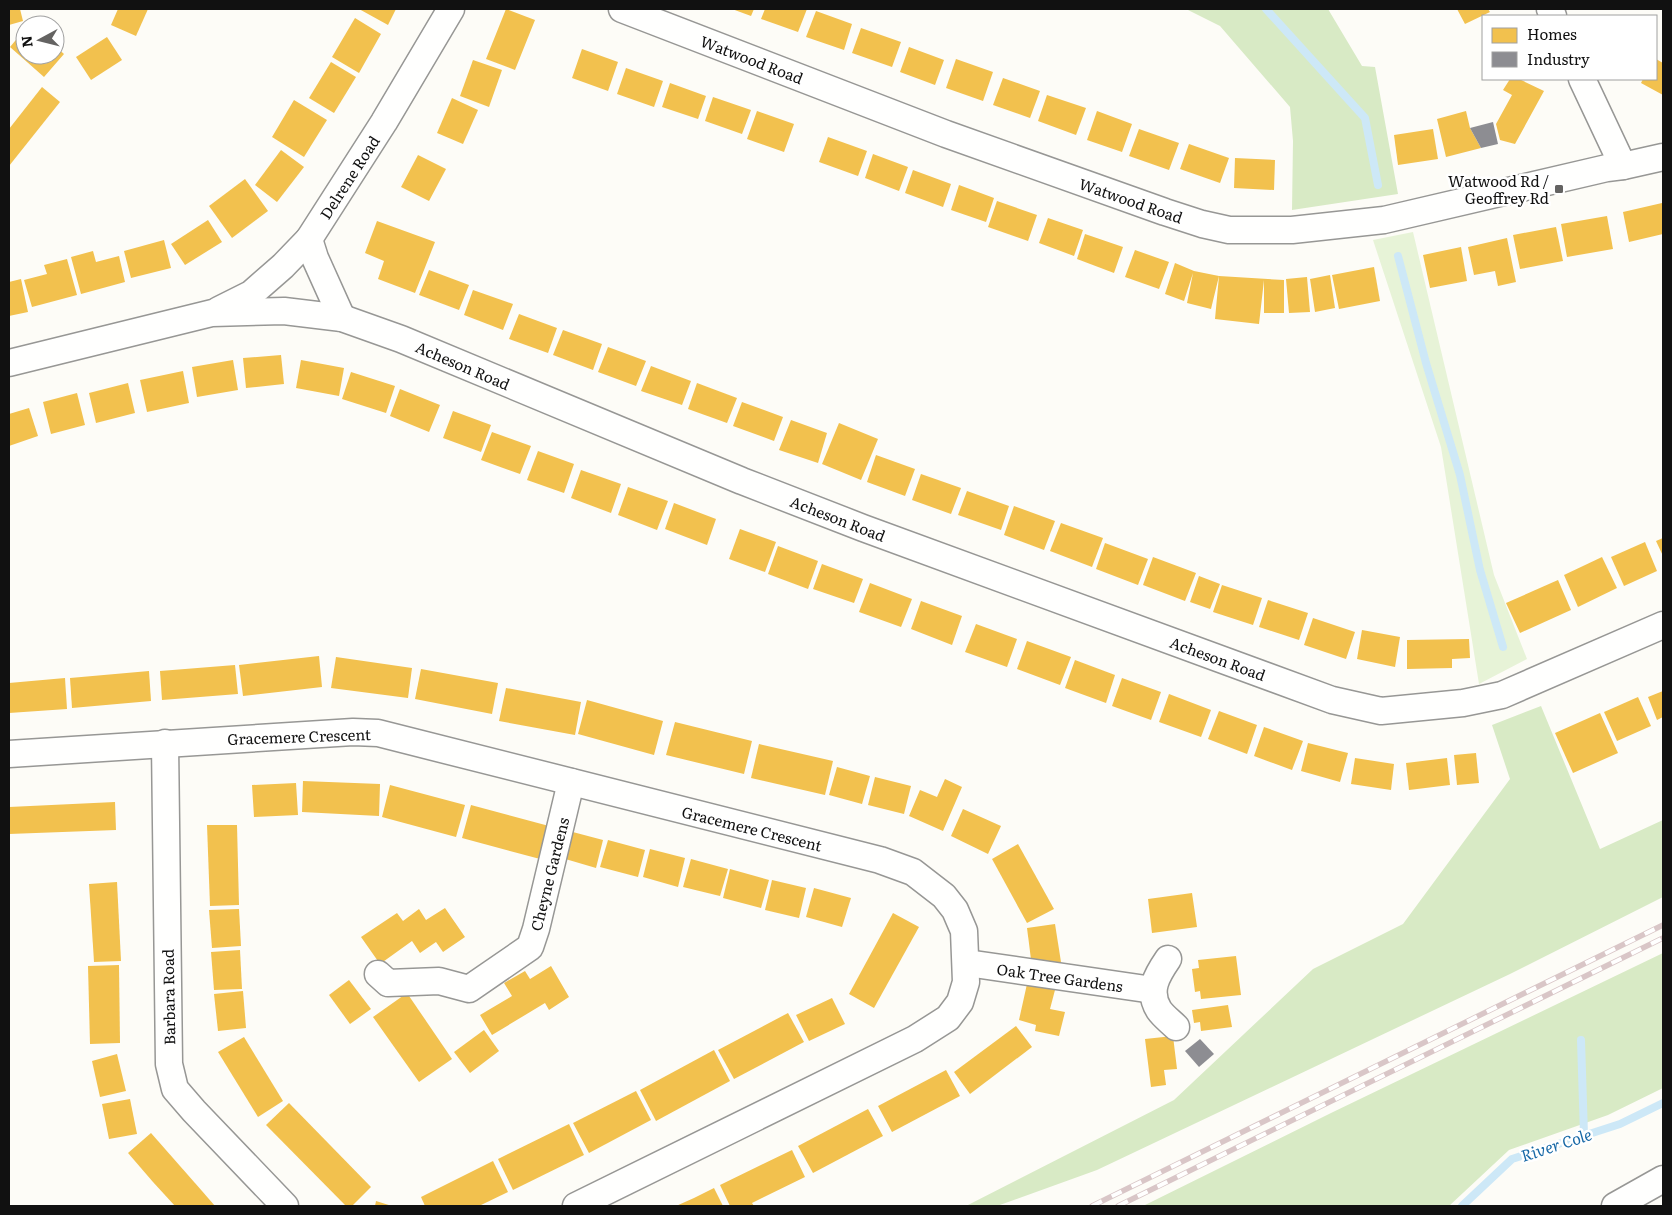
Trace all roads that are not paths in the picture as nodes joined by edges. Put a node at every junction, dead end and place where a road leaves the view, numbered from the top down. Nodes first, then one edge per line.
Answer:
1 (451, 9) edge
2 (622, 9) edge
3 (1582, 80) edge
4 (1663, 156) edge
5 (1623, 166) junction
6 (309, 239) junction
7 (212, 313) junction
8 (342, 318) junction
9 (9, 363) edge
10 (1663, 625) edge
11 (165, 743) junction
12 (9, 754) edge
13 (571, 782) junction
14 (1168, 960) dead end
15 (966, 963) junction
16 (378, 974) dead end
17 (1153, 990) junction
18 (1176, 1026) dead end
19 (1663, 1178) edge
20 (285, 1206) edge
21 (576, 1206) edge
22 (1615, 1206) edge

1 - 6 street, Delrene Road
2 - 5 street, Watwood Road
3 - 5 street
4 - 5 street, Watwood Road
6 - 7 street, Delrene Road
6 - 8 street
7 - 8 street, Acheson Road
7 - 9 street, Acheson Road
8 - 10 street, Acheson Road
11 - 12 street, Gracemere Crescent
11 - 13 street, Gracemere Crescent
11 - 20 street, Barbara Road
13 - 15 street, Gracemere Crescent
13 - 16 street, Cheyne Gardens
14 - 17 street
15 - 17 street, Oak Tree Gardens
15 - 21 street, Gracemere Crescent
17 - 18 street
19 - 22 street

